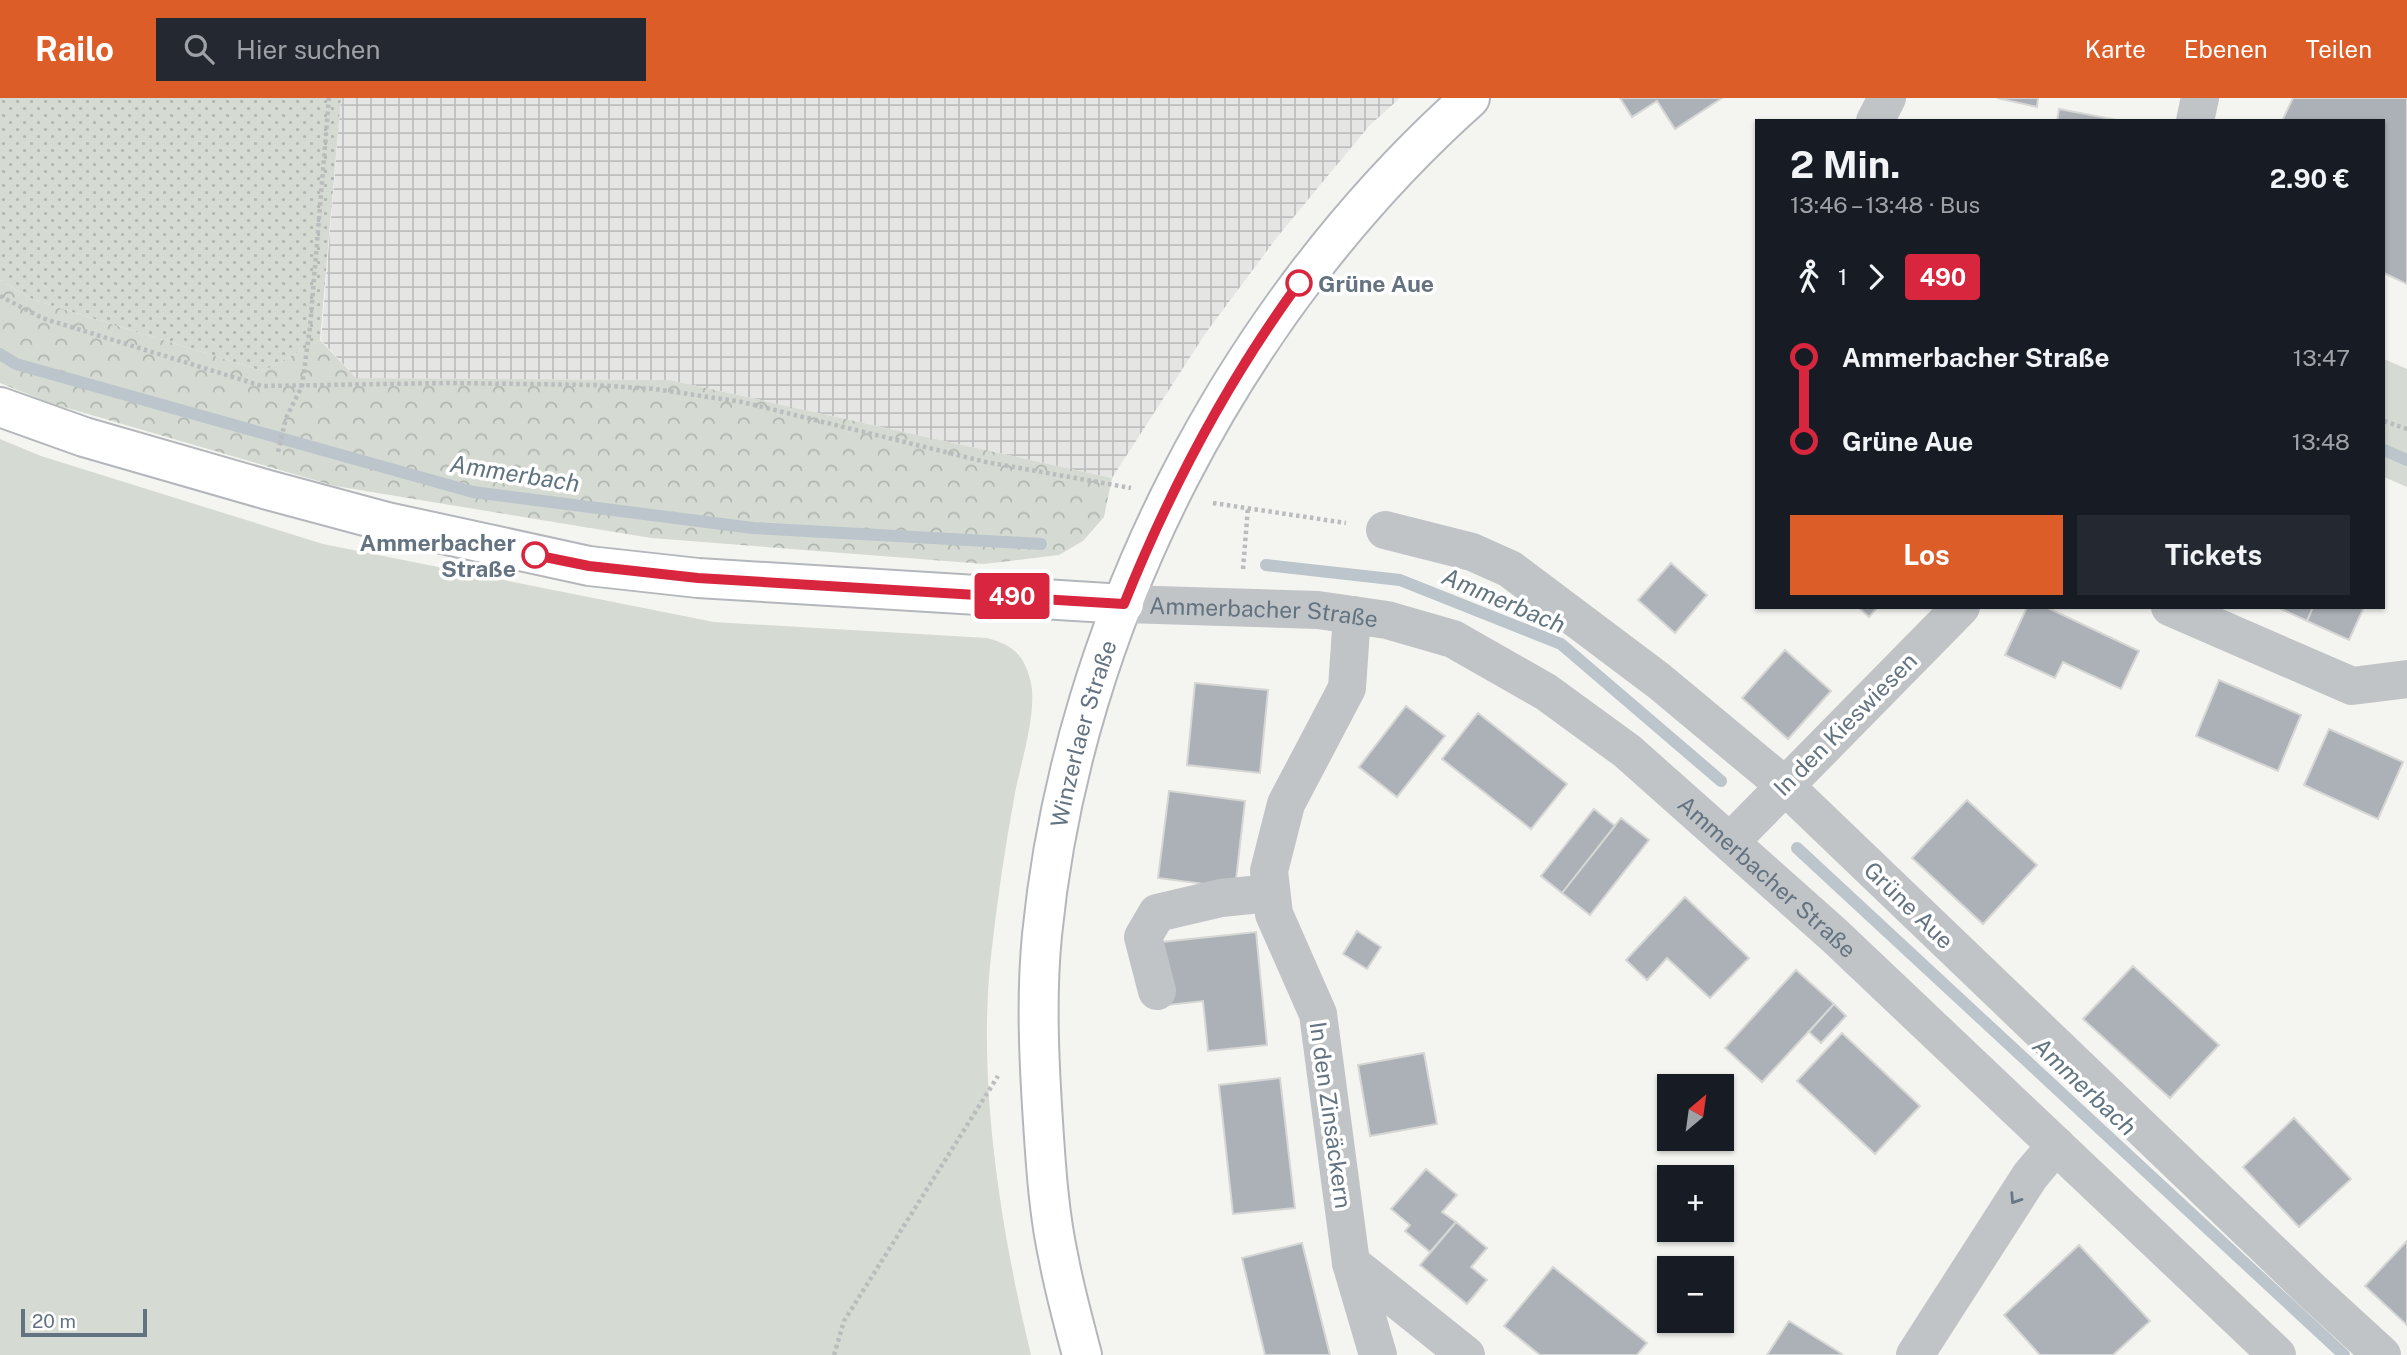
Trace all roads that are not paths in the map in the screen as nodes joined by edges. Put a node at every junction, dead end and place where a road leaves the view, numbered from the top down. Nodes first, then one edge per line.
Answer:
1 (1470, 98) edge
2 (1887, 98) edge
3 (2200, 98) edge
4 (1876, 119) edge
5 (2195, 119) edge
6 (0, 407) edge
7 (1385, 530) road end
8 (1124, 604) junction
9 (1959, 609) edge
10 (2175, 609) edge
11 (1353, 615) junction
12 (2407, 679) edge
13 (1784, 785) junction
14 (1730, 842) junction
15 (1271, 893) junction
16 (1157, 991) dead end
17 (2056, 1144) junction
18 (1351, 1263) junction
19 (1082, 1355) edge
20 (1378, 1355) edge
21 (1466, 1355) edge
22 (1915, 1355) edge
23 (2277, 1355) edge
24 (2382, 1355) edge

1 - 8 main road, Winzerlaer Straße
2 - 4 street
3 - 5 street
6 - 8 main road, Ammerbacher Straße
7 - 13 street, Grüne Aue
8 - 11 street, Ammerbacher Straße
8 - 19 main road, Winzerlaer Straße
9 - 13 street, In den Kieswiesen
10 - 12 street
11 - 14 street, Ammerbacher Straße
11 - 15 street, In den Zinsäckern
13 - 14 street, In den Kieswiesen
13 - 24 street, Grüne Aue
14 - 17 street, Ammerbacher Straße
15 - 16 street
15 - 18 street, In den Zinsäckern
17 -> 22 street
17 - 23 street, Ammerbacher Straße
18 - 20 street, In den Zinsäckern
18 - 21 street

